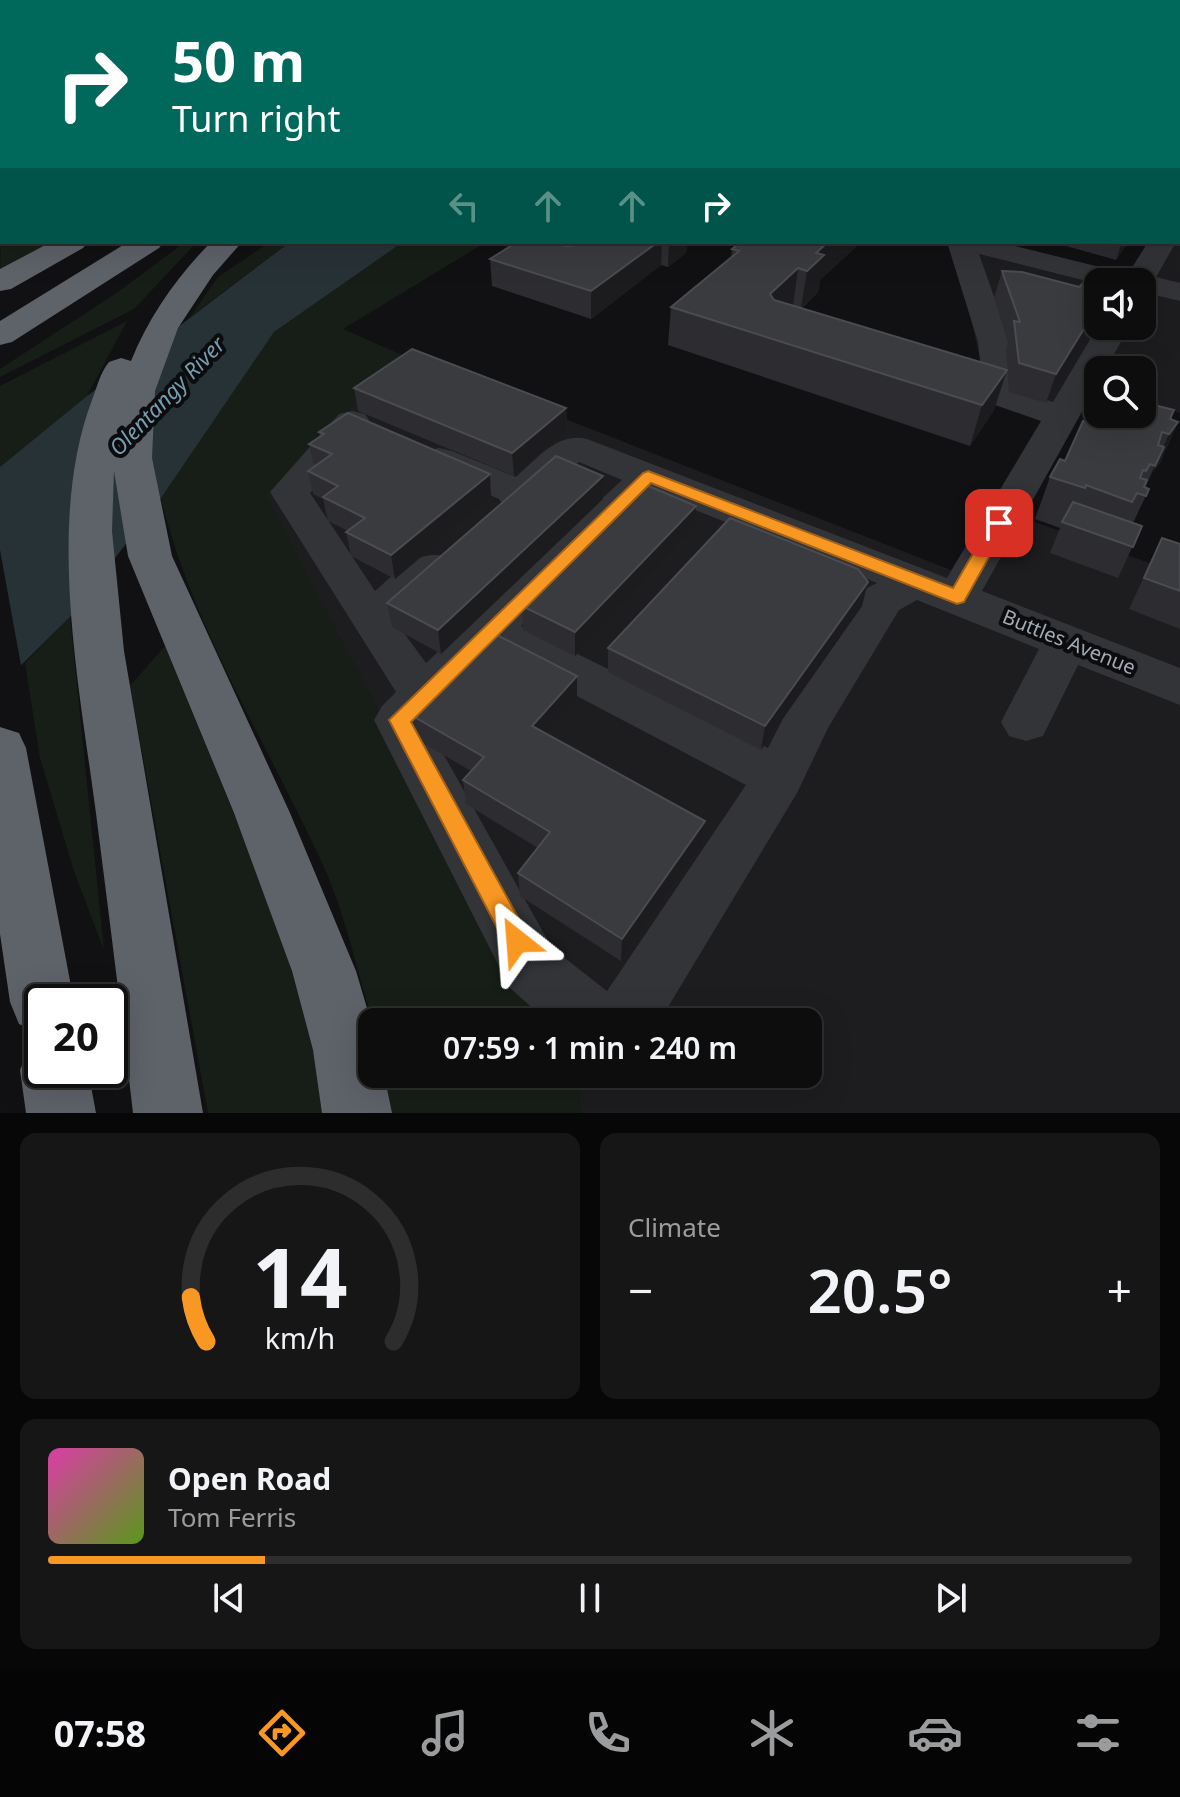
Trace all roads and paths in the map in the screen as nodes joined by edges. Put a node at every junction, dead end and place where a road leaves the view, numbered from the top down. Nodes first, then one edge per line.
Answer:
1 (26, 244) edge
2 (69, 244) edge
3 (98, 244) edge
4 (1161, 244) edge
5 (983, 250) edge
6 (194, 254) edge
7 (1147, 268) edge
8 (1084, 273) edge
9 (0, 280) edge
10 (1156, 286) edge
11 (1084, 292) edge
12 (1180, 292) edge
13 (0, 302) edge
14 (0, 335) edge
15 (1106, 340) edge
16 (1061, 416) junction
17 (648, 476) junction
18 (520, 493) junction
19 (936, 589) junction
20 (370, 619) junction
21 (490, 630) junction
22 (1066, 641) junction
23 (1180, 687) edge
24 (423, 695) junction
25 (1026, 722) dead end
26 (3, 770) edge
27 (779, 778) junction
28 (39, 984) edge
29 (579, 1008) edge
30 (632, 1008) edge
31 (57, 1088) edge
32 (61, 1113) edge
33 (168, 1113) edge
34 (357, 1113) edge

1 - 9 highway
2 - 9 highway
3 - 13 highway
4 - 7 street
5 - 8 street
5 - 11 street
5 - 16 street
6 - 14 highway
6 - 33 highway
6 - 34 highway
10 - 12 street
15 - 16 street
16 - 19 street
17 - 18 street, Buttles Avenue
17 - 19 street, Buttles Avenue
17 - 21 street
18 - 20 street
18 - 20 street
19 - 22 street, Buttles Avenue
19 - 27 street
20 - 24 street
21 - 24 street
21 - 27 street
22 - 23 street, Buttles Avenue
22 - 25 street
24 - 29 street
26 - 28 highway
27 - 30 street
31 - 32 highway

